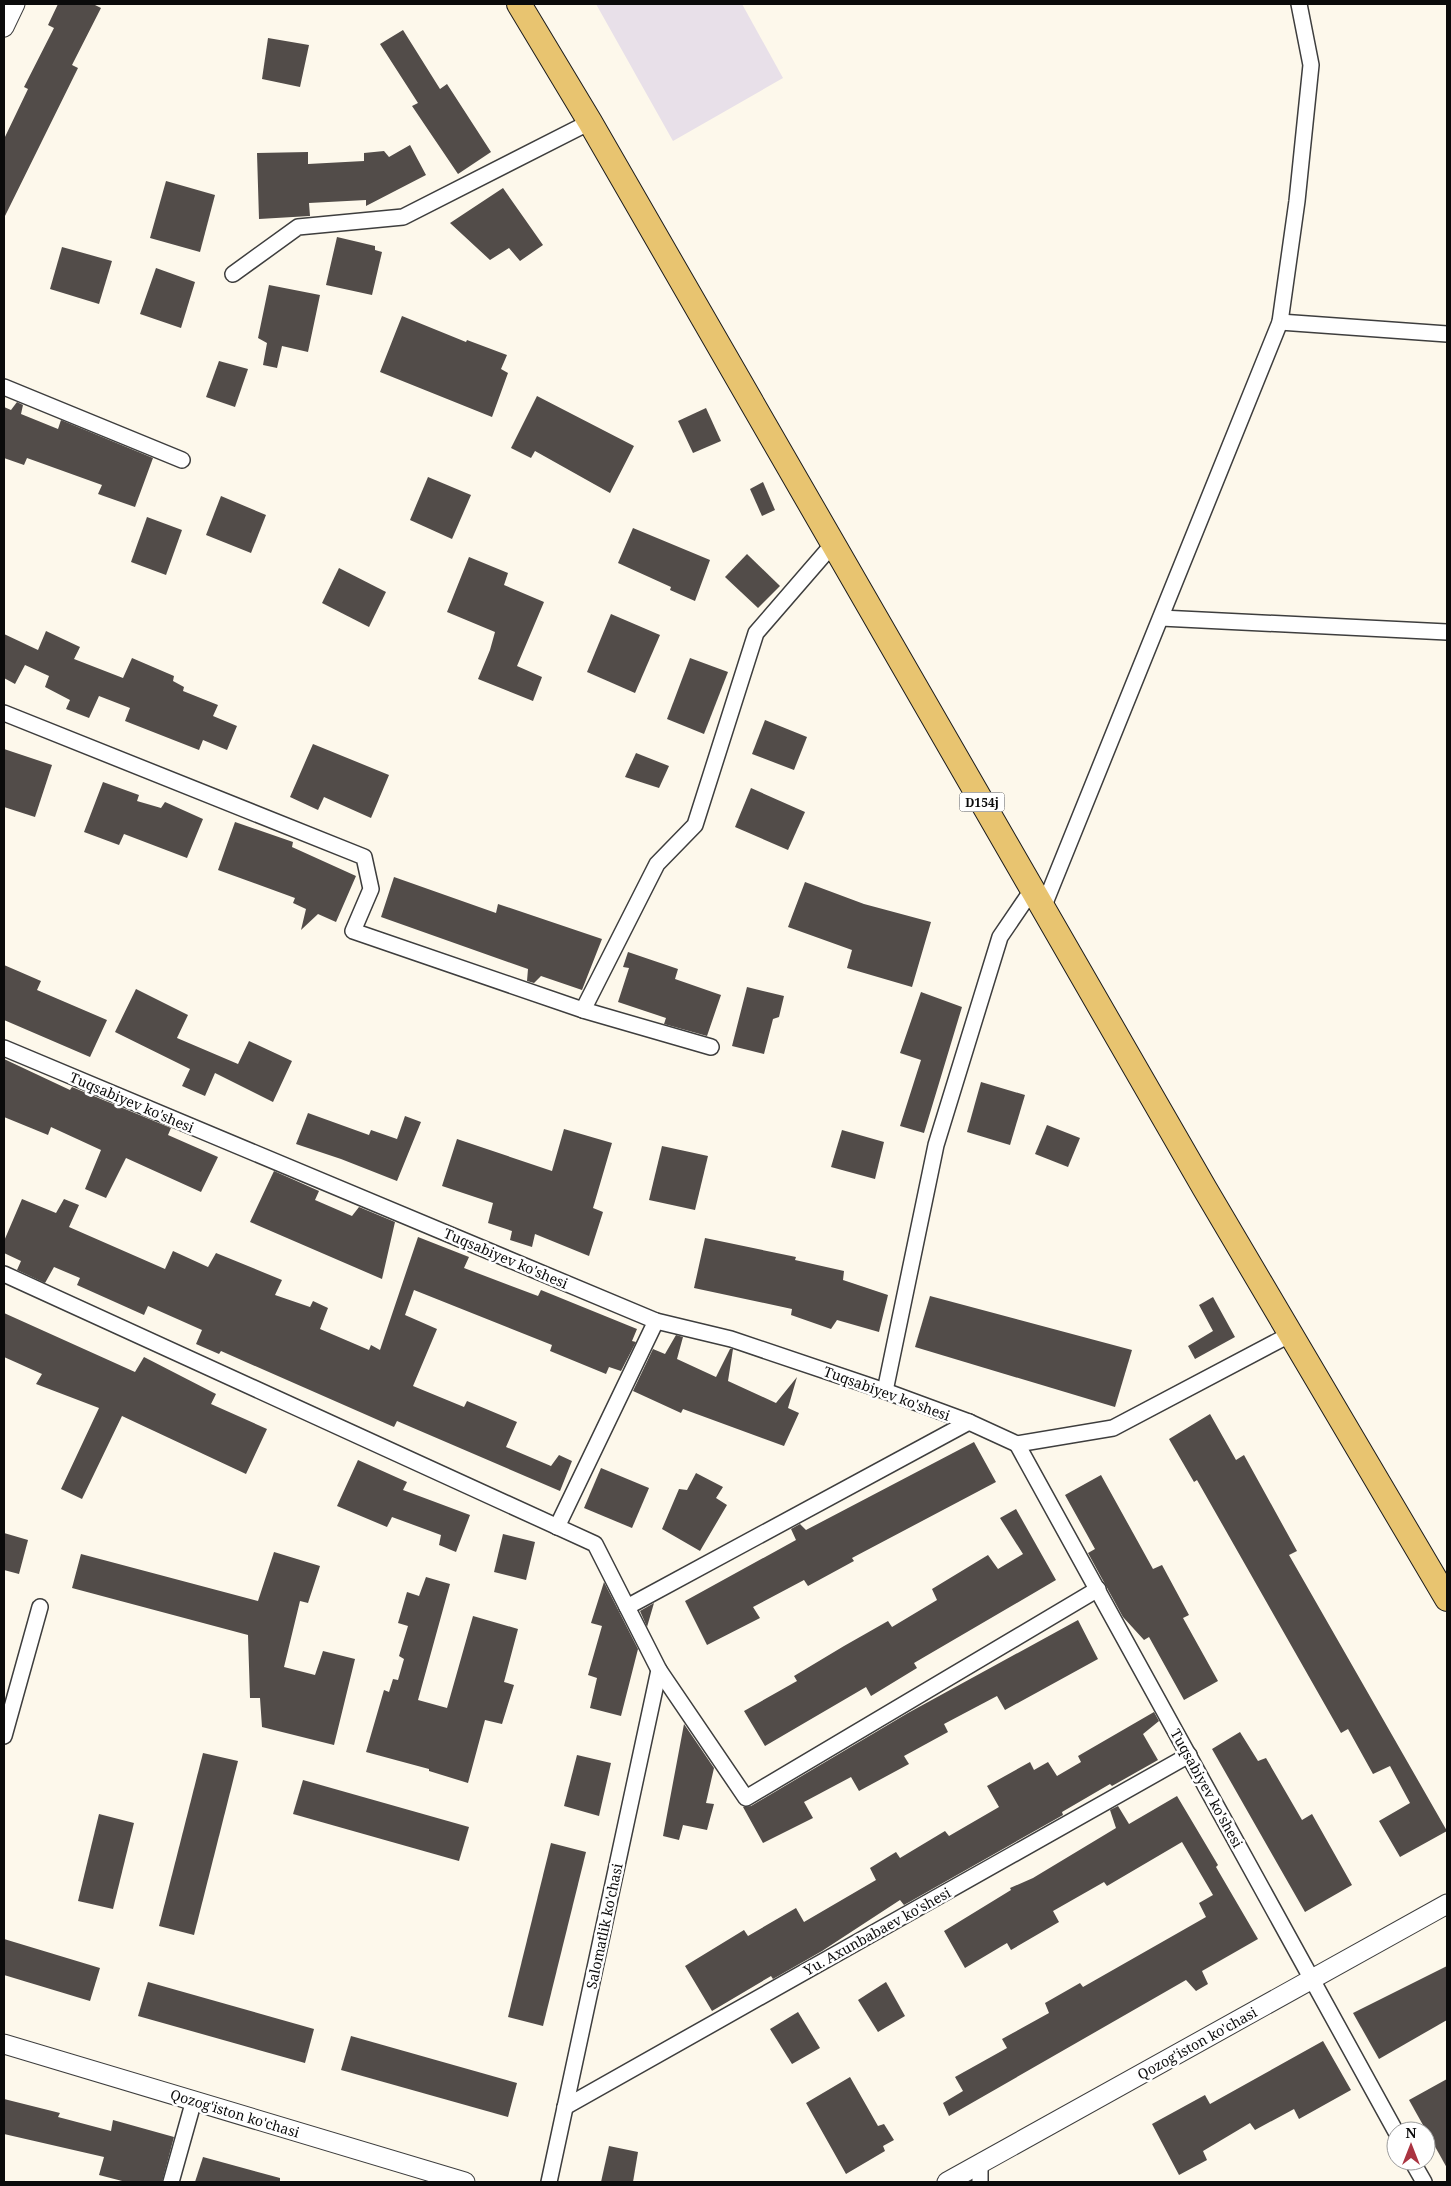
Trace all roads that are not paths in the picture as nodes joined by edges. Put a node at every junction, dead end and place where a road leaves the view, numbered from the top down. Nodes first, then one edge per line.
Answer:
1 (15, 4) edge
2 (519, 4) edge
3 (1299, 4) edge
4 (4, 26) edge
5 (590, 122) junction
6 (233, 274) dead end
7 (1280, 322) junction
8 (1447, 334) edge
9 (4, 386) edge
10 (182, 460) dead end
11 (833, 544) junction
12 (1161, 618) junction
13 (1447, 632) edge
14 (4, 712) edge
15 (1038, 899) junction
16 (583, 1010) junction
17 (711, 1047) dead end
18 (4, 1048) edge
19 (4, 1274) edge
20 (656, 1321) junction
21 (1291, 1334) junction
22 (885, 1392) junction
23 (969, 1422) junction
24 (1017, 1444) junction
25 (557, 1527) junction
26 (1098, 1589) junction
27 (1447, 1599) edge
28 (40, 1607) dead end
29 (627, 1607) junction
30 (659, 1670) junction
31 (4, 1736) edge
32 (1189, 1755) junction
33 (1447, 1904) edge
34 (1312, 1979) junction
35 (4, 2044) edge
36 (194, 2100) junction
37 (565, 2107) junction
38 (1390, 2121) edge
39 (1418, 2171) edge
40 (980, 2173) edge
41 (171, 2182) edge
42 (465, 2182) edge
43 (549, 2182) edge
44 (947, 2182) edge
45 (1424, 2182) edge

1 - 4 street
2 - 5 main road, D154j
3 - 7 street
5 - 6 street
5 - 11 main road, D154j
7 - 8 street
7 - 12 street
9 - 10 street
11 - 15 main road, D154j
11 - 16 street
12 - 13 street
12 - 15 street
14 - 16 street
15 - 21 main road, D154j
15 - 22 street
16 - 17 street
18 - 20 street, Tuqsabiyev ko'shesi
19 - 25 street
20 - 22 street, Tuqsabiyev ko'shesi
20 - 25 street
21 - 24 street
21 - 27 main road, D154j
22 - 23 street, Tuqsabiyev ko'shesi
23 - 24 street, Tuqsabiyev ko'shesi
23 - 29 street
24 - 26 street, Tuqsabiyev ko'shesi
25 - 29 street
26 - 30 street
26 - 32 street, Tuqsabiyev ko'shesi
28 - 31 street
29 - 30 street
30 - 37 street, Salomatlik ko'chasi
32 - 34 street, Tuqsabiyev ko'shesi
32 - 37 street, Yu. Axunbabaev ko'shesi
33 - 34 street, Qozog'iston ko'chasi
34 - 38 street, Tuqsabiyev ko'shesi
34 - 40 street, Qozog'iston ko'chasi
35 - 36 street, Qozog'iston ko'chasi
36 - 41 street
36 - 42 street, Qozog'iston ko'chasi
37 - 43 street, Salomatlik ko'chasi
39 - 45 street
40 - 44 street, Qozog'iston ko'chasi

